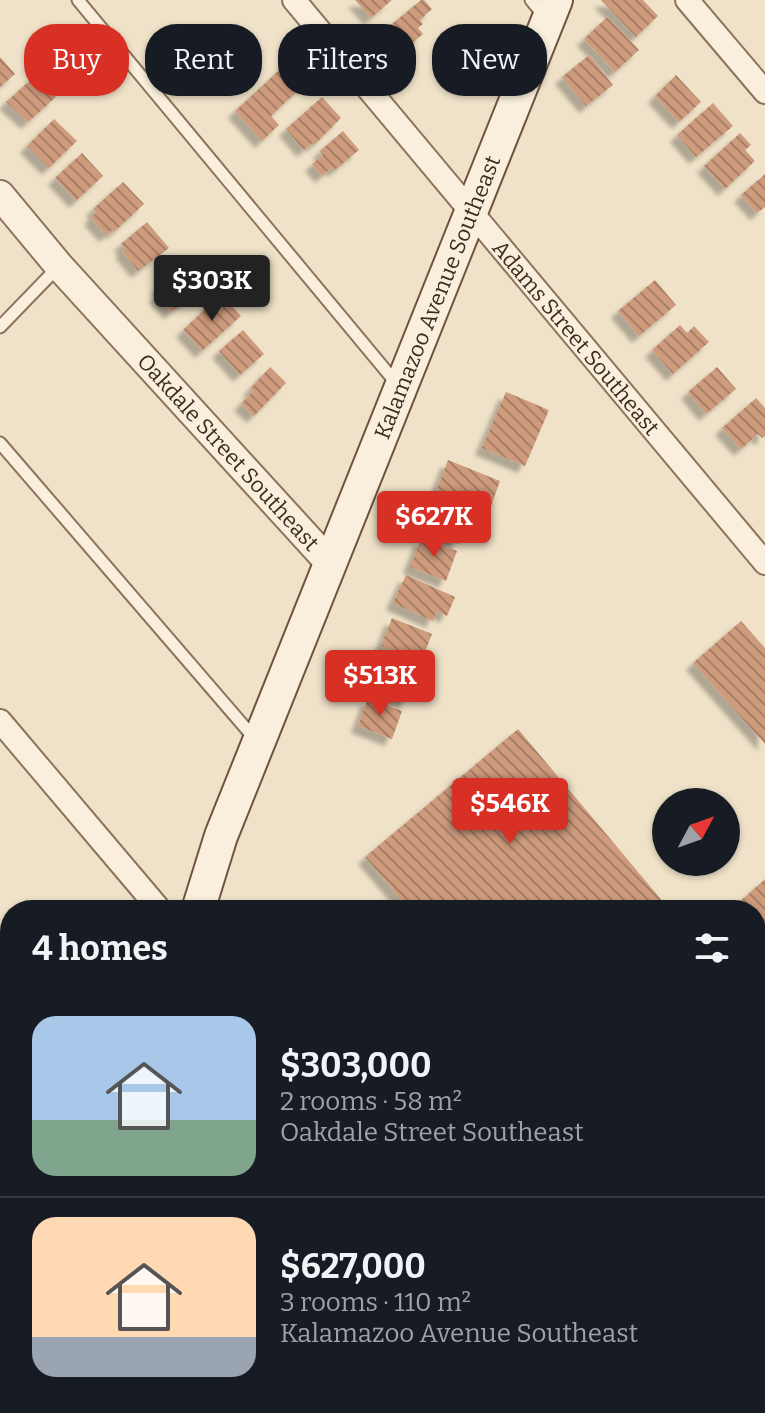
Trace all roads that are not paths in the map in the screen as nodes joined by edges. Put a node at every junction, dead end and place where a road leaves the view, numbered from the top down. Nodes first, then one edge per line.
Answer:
1 (78, 0) edge
2 (294, 0) edge
3 (687, 0) edge
4 (545, 7) edge
5 (765, 92) edge
6 (0, 195) edge
7 (472, 211) junction
8 (59, 266) junction
9 (0, 327) edge
10 (400, 387) junction
11 (0, 443) edge
12 (330, 563) junction
13 (765, 563) edge
14 (0, 721) edge
15 (259, 744) junction
16 (152, 900) edge
17 (201, 900) edge

1 - 10 lane
2 - 7 street, Adams Street Southeast
3 - 5 street
4 - 7 main road, Kalamazoo Avenue Southeast
6 - 8 street, Oakdale Street Southeast
7 - 10 main road, Kalamazoo Avenue Southeast
7 - 13 street, Adams Street Southeast
8 - 9 lane
8 - 12 street, Oakdale Street Southeast
10 - 12 main road, Kalamazoo Avenue Southeast
11 - 15 lane
12 - 15 main road, Kalamazoo Avenue Southeast
14 - 16 street
15 - 17 main road, Kalamazoo Avenue Southeast

